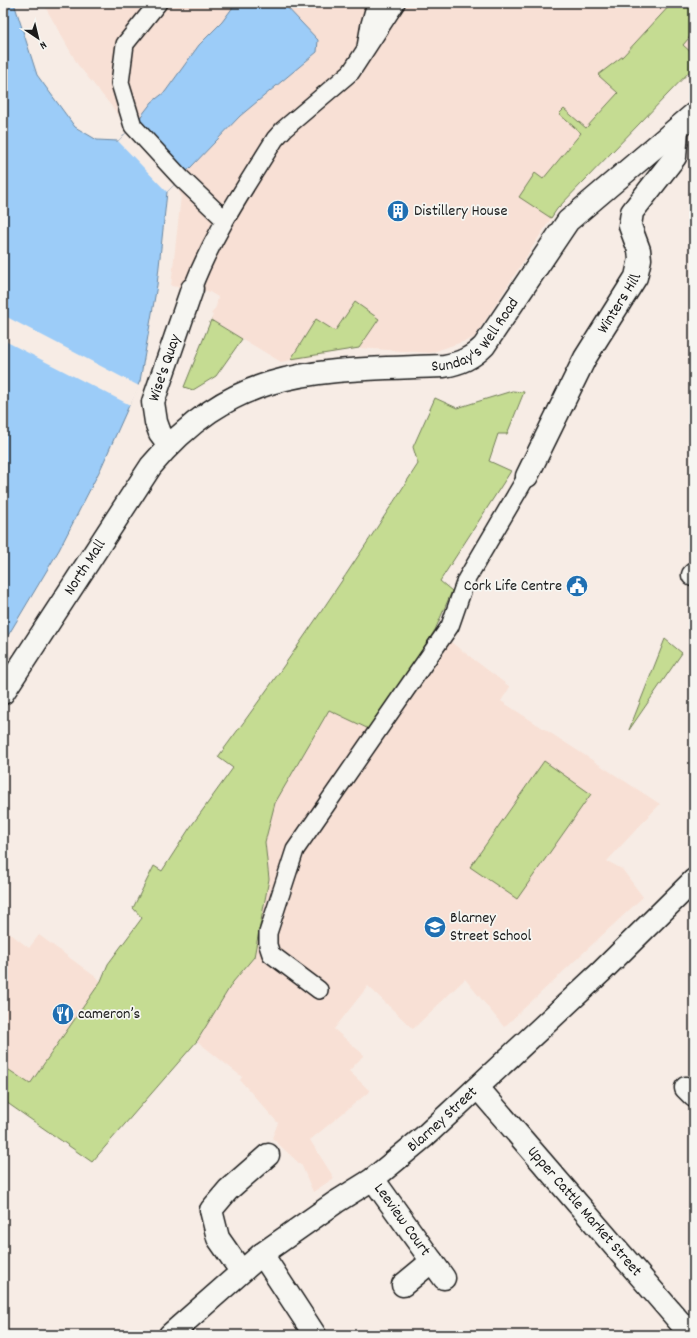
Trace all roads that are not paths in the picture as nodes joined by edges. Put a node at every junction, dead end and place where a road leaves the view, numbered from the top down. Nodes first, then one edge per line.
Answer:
1 (158, 3) edge
2 (376, 3) edge
3 (396, 3) edge
4 (365, 49) junction
5 (694, 114) edge
6 (677, 130) junction
7 (224, 219) junction
8 (192, 289) joint
9 (169, 444) junction
10 (527, 476) joint
11 (3, 693) edge
12 (694, 880) edge
13 (320, 990) dead end
14 (478, 1088) junction
15 (268, 1155) dead end
16 (373, 1179) junction
17 (262, 1254) junction
18 (241, 1271) junction
19 (403, 1285) dead end
20 (170, 1335) edge
21 (315, 1335) edge
22 (691, 1335) edge

1 - 7 lane
2 - 4 lane
3 - 4 lane
4 - 7 lane
5 - 6 street, Sunday's Well Road
6 - 9 street, Sunday's Well Road
6 - 10 street, Winters Hill
7 - 8 lane
8 - 9 street, Wise's Quay
9 - 11 street, North Mall
10 - 13 lane
12 - 14 street, Blarney Street
14 - 16 street, Blarney Street
14 - 22 street, Upper Cattle Market Street
15 - 18 street
16 - 17 street, Blarney Street
16 - 19 street, Leeview Court
17 - 18 street, Blarney Street
17 - 21 street
18 - 20 street, Blarney Street

